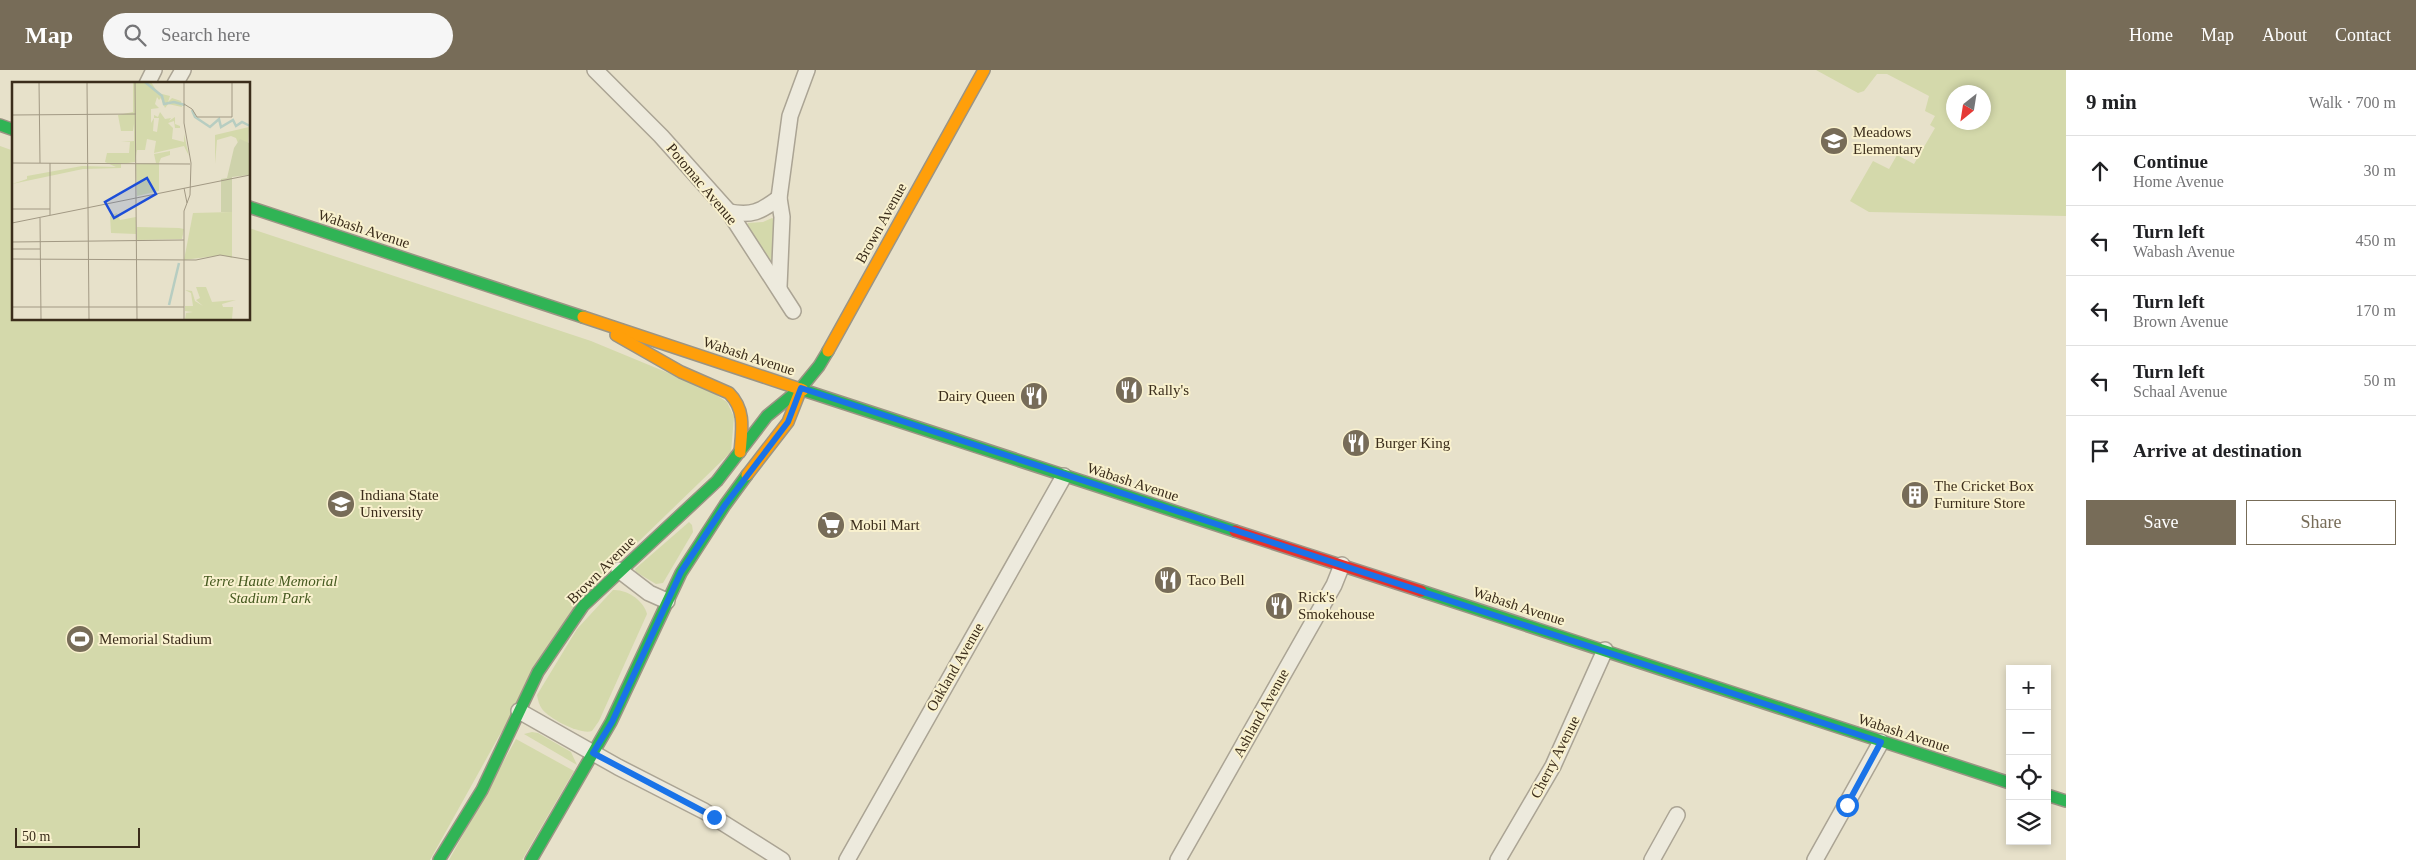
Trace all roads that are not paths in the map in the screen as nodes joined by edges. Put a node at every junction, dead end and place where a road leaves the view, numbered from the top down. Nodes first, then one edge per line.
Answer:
1 (154, 70) edge
2 (183, 70) edge
3 (595, 70) edge
4 (807, 70) edge
5 (984, 70) edge
6 (148, 82) edge
7 (176, 82) edge
8 (0, 125) edge
9 (12, 129) edge
10 (779, 198) junction
11 (250, 207) edge
12 (729, 212) junction
13 (779, 287) junction
14 (793, 311) dead end
15 (591, 321) junction
16 (801, 388) junction
17 (740, 453) junction
18 (1064, 476) junction
19 (691, 506) junction
20 (712, 523) junction
21 (1342, 565) junction
22 (619, 570) junction
23 (666, 601) junction
24 (1605, 650) junction
25 (519, 712) junction
26 (1881, 742) junction
27 (593, 753) junction
28 (2006, 782) edge
29 (2051, 796) edge
30 (2066, 801) edge
31 (1677, 815) dead end
32 (440, 860) edge
33 (531, 860) edge
34 (782, 860) edge
35 (847, 860) edge
36 (1178, 860) edge
37 (1498, 860) edge
38 (1652, 860) edge
39 (1816, 860) edge

1 - 6 street
2 - 7 street
3 - 12 street, Potomac Avenue
4 - 10 street
5 - 16 main road, Brown Avenue
8 - 9 main road
10 - 12 street
10 - 13 street
11 - 15 main road, Wabash Avenue
12 - 13 street, Potomac Avenue
13 - 14 street, Potomac Avenue
15 - 16 main road, Wabash Avenue
15 - 17 main road
16 - 17 main road, Brown Avenue
16 - 18 main road, Wabash Avenue
16 - 20 main road, Brown Avenue
17 - 19 main road, Brown Avenue
18 - 21 main road, Wabash Avenue
18 - 35 street, Oakland Avenue
19 - 20 street
19 - 22 main road, Brown Avenue
20 - 23 main road, Brown Avenue
21 - 24 main road, Wabash Avenue
21 - 36 street, Ashland Avenue
22 - 23 street
22 - 25 main road, Brown Avenue
23 - 27 main road, Brown Avenue
24 - 26 main road, Wabash Avenue
24 - 37 street, Cherry Avenue
25 - 27 street
25 - 32 main road, Brown Avenue
26 - 28 main road, Wabash Avenue
26 - 39 street
27 - 33 main road, Brown Avenue
27 - 34 street
29 - 30 main road
31 - 38 street

